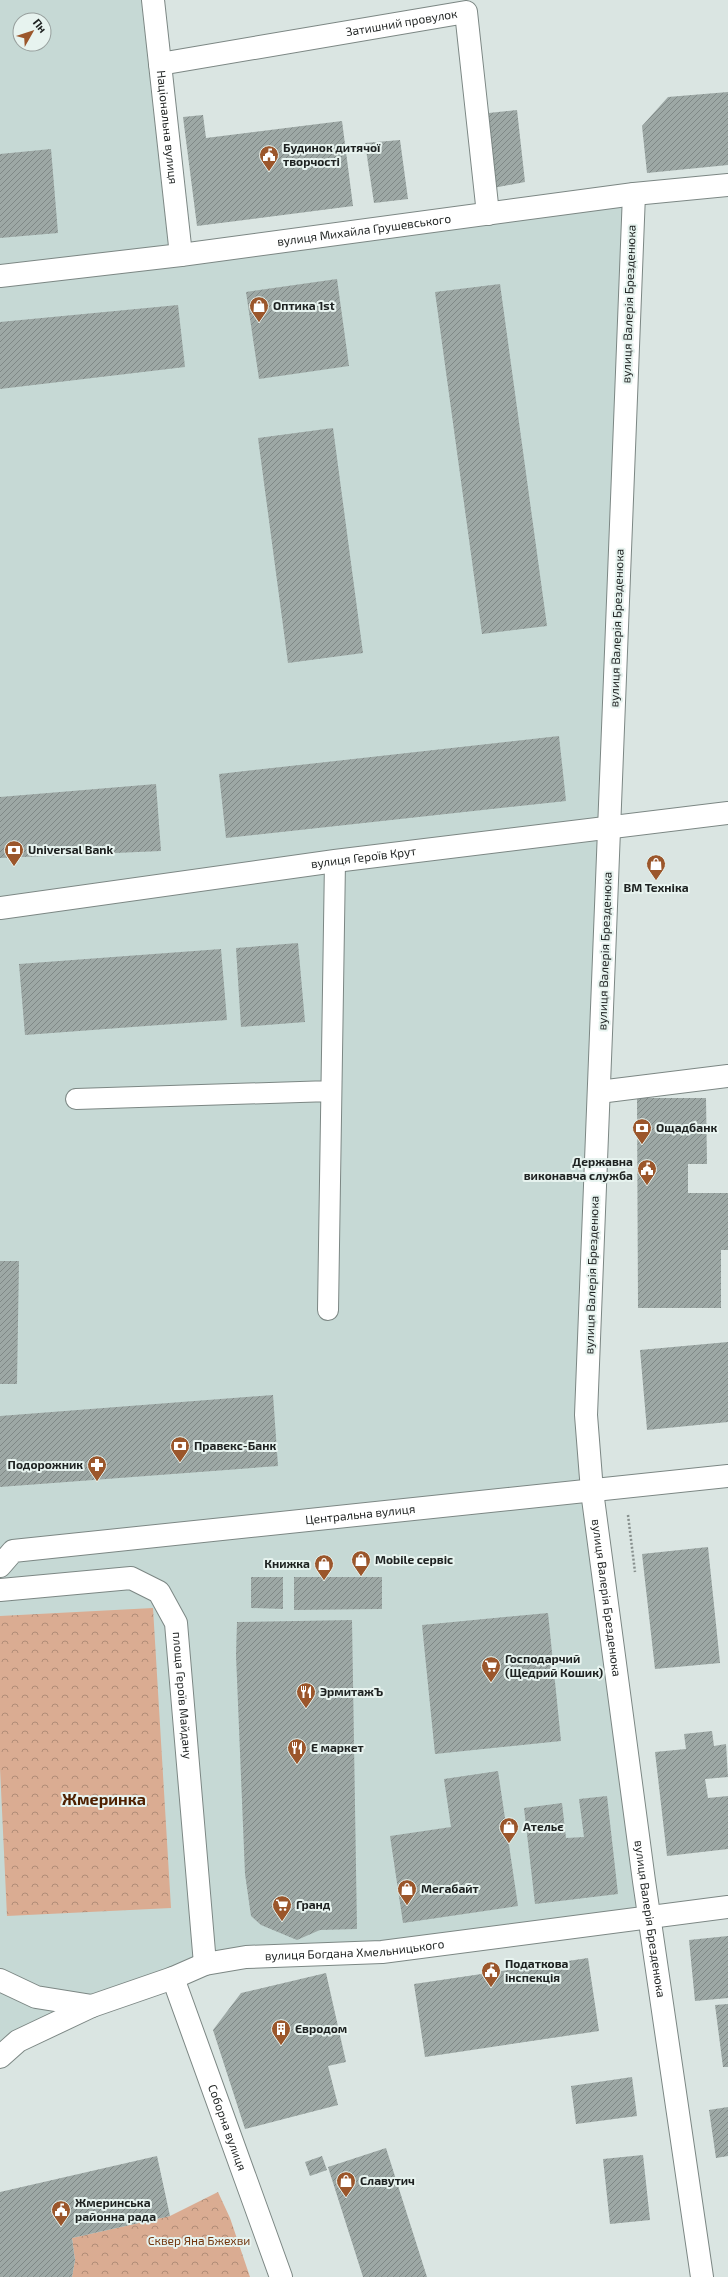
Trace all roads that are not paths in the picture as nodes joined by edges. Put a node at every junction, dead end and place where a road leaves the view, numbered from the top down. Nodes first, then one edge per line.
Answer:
1 (153, 0) edge
2 (160, 64) junction
3 (728, 185) edge
4 (634, 194) junction
5 (488, 214) junction
6 (181, 255) junction
7 (0, 276) edge
8 (728, 813) edge
9 (610, 829) junction
10 (335, 861) junction
11 (0, 908) edge
12 (728, 1076) edge
13 (331, 1091) junction
14 (599, 1092) junction
15 (76, 1099) dead end
16 (328, 1310) dead end
17 (728, 1476) edge
18 (592, 1491) junction
19 (0, 1566) edge
20 (0, 1590) edge
21 (728, 1907) edge
22 (649, 1919) junction
23 (206, 1964) junction
24 (173, 1978) junction
25 (0, 1980) edge
26 (92, 2006) junction
27 (0, 2057) edge
28 (281, 2277) edge
29 (702, 2277) edge

1 - 2 street, Національна вулиця
2 - 5 street, Затишний провулок
2 - 6 street, Національна вулиця
3 - 4 street, вулиця Михайла Грушевського
4 - 5 street, вулиця Михайла Грушевського
4 - 9 street, вулиця Валерія Брезденюка
5 - 6 street, вулиця Михайла Грушевського
6 - 7 street, вулиця Михайла Грушевського
8 - 9 street, вулиця Героїв Крут
9 - 10 street, вулиця Героїв Крут
9 - 14 street, вулиця Валерія Брезденюка
10 - 11 street, вулиця Героїв Крут
10 - 13 lane
12 - 14 street
13 - 15 lane
13 - 16 lane
14 - 18 street, вулиця Валерія Брезденюка
17 - 18 street, Центральна вулиця
18 - 19 street, Центральна вулиця
18 - 22 street, вулиця Валерія Брезденюка
20 - 23 street, площа Героїв Майдану
21 - 22 street, вулиця Богдана Хмельницького
22 - 23 street, вулиця Богдана Хмельницького
22 - 29 street, вулиця Валерія Брезденюка
23 - 24 street, вулиця Богдана Хмельницького
24 - 26 street, вулиця Богдана Хмельницького
24 - 28 street, Соборна вулиця
25 - 26 street
26 - 27 street, вулиця Богдана Хмельницького

